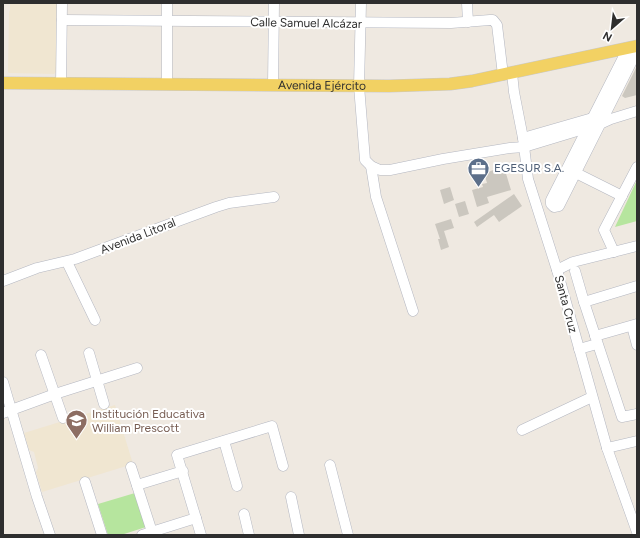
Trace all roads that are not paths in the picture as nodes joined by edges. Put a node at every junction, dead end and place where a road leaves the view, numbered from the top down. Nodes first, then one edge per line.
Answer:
1 (62, 3) edge
2 (167, 3) edge
3 (274, 3) edge
4 (361, 3) edge
5 (467, 3) edge
6 (62, 20) junction
7 (167, 21) junction
8 (274, 22) junction
9 (468, 22) junction
10 (361, 23) junction
11 (634, 48) edge
12 (508, 74) junction
13 (3, 83) edge
14 (61, 84) junction
15 (167, 84) junction
16 (273, 85) junction
17 (359, 86) junction
18 (637, 111) edge
19 (602, 119) junction
20 (587, 128) junction
21 (524, 143) junction
22 (371, 166) junction
23 (637, 167) edge
24 (571, 171) junction
25 (622, 196) junction
26 (274, 197) dead end
27 (637, 246) edge
28 (614, 252) junction
29 (66, 262) junction
30 (557, 270) junction
31 (575, 270) dead end
32 (3, 281) edge
33 (637, 286) edge
34 (584, 302) junction
35 (413, 311) dead end
36 (95, 320) dead end
37 (635, 325) edge
38 (596, 340) junction
39 (637, 345) edge
40 (578, 349) junction
41 (89, 353) dead end
42 (41, 354) dead end
43 (137, 368) dead end
44 (97, 380) junction
45 (3, 382) edge
46 (55, 394) junction
47 (592, 397) junction
48 (104, 404) dead end
49 (7, 412) edge
50 (637, 414) edge
51 (62, 418) dead end
52 (522, 430) dead end
53 (224, 441) junction
54 (637, 441) edge
55 (607, 448) junction
56 (330, 465) dead end
57 (283, 466) dead end
58 (131, 467) dead end
59 (183, 471) junction
60 (85, 482) dead end
61 (137, 485) junction
62 (237, 486) dead end
63 (291, 497) dead end
64 (244, 514) dead end
65 (196, 518) junction
66 (637, 532) edge
67 (149, 534) edge
68 (50, 535) edge
69 (102, 535) edge
70 (201, 535) edge
71 (249, 535) edge
72 (299, 535) edge
73 (348, 535) edge

1 - 6 street
2 - 7 street
3 - 8 street
4 - 10 street
5 - 9 street
6 - 7 street, Calle Samuel Alcázar
6 - 14 street
7 - 8 street, Calle Samuel Alcázar
7 - 15 street
8 - 10 street, Calle Samuel Alcázar
8 - 16 street
9 - 10 street, Calle Samuel Alcázar
9 - 12 street, Calle Samuel Alcázar
10 - 17 street
11 - 12 main road, Avenida Ejército
11 - 19 street
12 - 17 main road, Avenida Ejército
12 - 21 street, Santa Cruz
13 - 14 main road, Avenida Ejército
14 - 15 main road, Avenida Ejército
15 - 16 main road, Avenida Ejército
16 - 17 main road, Avenida Ejército
17 - 22 street
18 - 19 street
19 - 20 street
19 - 21 street
19 - 24 street
20 - 21 street
20 - 24 street
21 - 22 street
21 - 30 street, Santa Cruz
22 - 35 street
23 - 25 street
24 - 25 street
25 - 28 street
26 - 29 street, Avenida Litoral
27 - 28 street
28 - 30 street
29 - 32 street, Avenida Litoral
29 - 36 street
30 - 40 street, Santa Cruz
31 - 34 street
33 - 34 street
34 - 38 street
37 - 38 street
37 - 39 street
38 - 40 street
38 - 50 street
40 - 47 street, Santa Cruz
41 - 44 street
42 - 46 street
43 - 44 street
44 - 46 street
44 - 48 street
45 - 49 street
46 - 49 street
46 - 51 street
47 - 52 street
47 - 55 street, Santa Cruz
49 - 68 street
53 - 57 street
53 - 59 street
53 - 62 street
54 - 55 street
55 - 66 street, Santa Cruz
56 - 73 street
58 - 61 street
59 - 61 street
59 - 65 street
60 - 69 street
61 - 67 street
63 - 72 street
64 - 71 street
65 - 67 street
65 - 70 street

